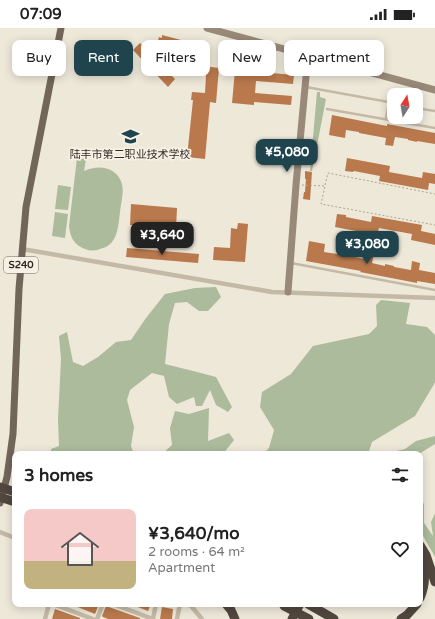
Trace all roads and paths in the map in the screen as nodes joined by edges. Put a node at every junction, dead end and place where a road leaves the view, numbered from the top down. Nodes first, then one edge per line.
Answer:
1 (61, 28) edge
2 (207, 28) edge
3 (284, 49) edge
4 (306, 76) edge
5 (384, 76) edge
6 (305, 87) junction
7 (435, 90) edge
8 (387, 102) edge
9 (327, 109) dead end
10 (423, 109) edge
11 (435, 111) edge
12 (387, 113) edge
13 (386, 119) junction
14 (435, 128) edge
15 (296, 184) junction
16 (325, 186) junction
17 (435, 194) edge
18 (435, 225) edge
19 (22, 249) junction
20 (290, 263) junction
21 (435, 290) edge
22 (288, 292) junction
23 (435, 298) edge
24 (0, 488) edge
25 (12, 491) edge
26 (0, 497) edge
27 (12, 501) edge
28 (0, 503) edge
29 (0, 532) edge
30 (12, 537) edge
31 (423, 550) edge
32 (423, 562) edge
33 (435, 582) edge
34 (423, 590) edge
35 (48, 607) edge
36 (61, 607) edge
37 (102, 607) edge
38 (121, 607) edge
39 (155, 607) edge
40 (179, 607) edge
41 (191, 607) edge
42 (228, 607) edge
43 (286, 607) edge
44 (298, 607) edge
45 (308, 607) edge
46 (313, 607) edge
47 (314, 607) edge
48 (414, 607) edge
49 (196, 612) junction
50 (45, 619) edge
51 (93, 619) edge
52 (97, 619) edge
53 (153, 619) edge
54 (177, 619) edge
55 (195, 619) edge
56 (202, 619) edge
57 (235, 619) edge
58 (292, 619) edge
59 (298, 619) edge
60 (309, 619) edge
61 (334, 619) edge
62 (340, 619) edge
63 (401, 619) edge

1 - 19 main road, S240
2 - 3 street
4 - 6 street
5 - 7 street
6 - 8 lane
6 - 15 street
9 - 13 lane
10 - 11 lane
12 - 13 lane
13 - 14 lane
15 - 16 path
15 - 20 street
16 - 17 path
16 - 18 path
19 - 22 street
19 - 28 main road, S240
20 - 21 lane
20 - 22 street
22 - 23 street
24 - 25 highway, bridge
26 - 27 highway, bridge
29 - 30 street
31 - 33 highway
32 - 34 highway
35 - 50 street
36 - 51 street
37 - 52 street
38 - 53 street
39 - 53 street
40 - 54 street
41 - 49 street
42 - 57 highway
43 - 60 highway, bridge
44 - 58 highway
45 - 59 highway
46 - 61 highway
47 - 62 highway
48 - 63 highway
49 - 55 street
49 - 56 street

